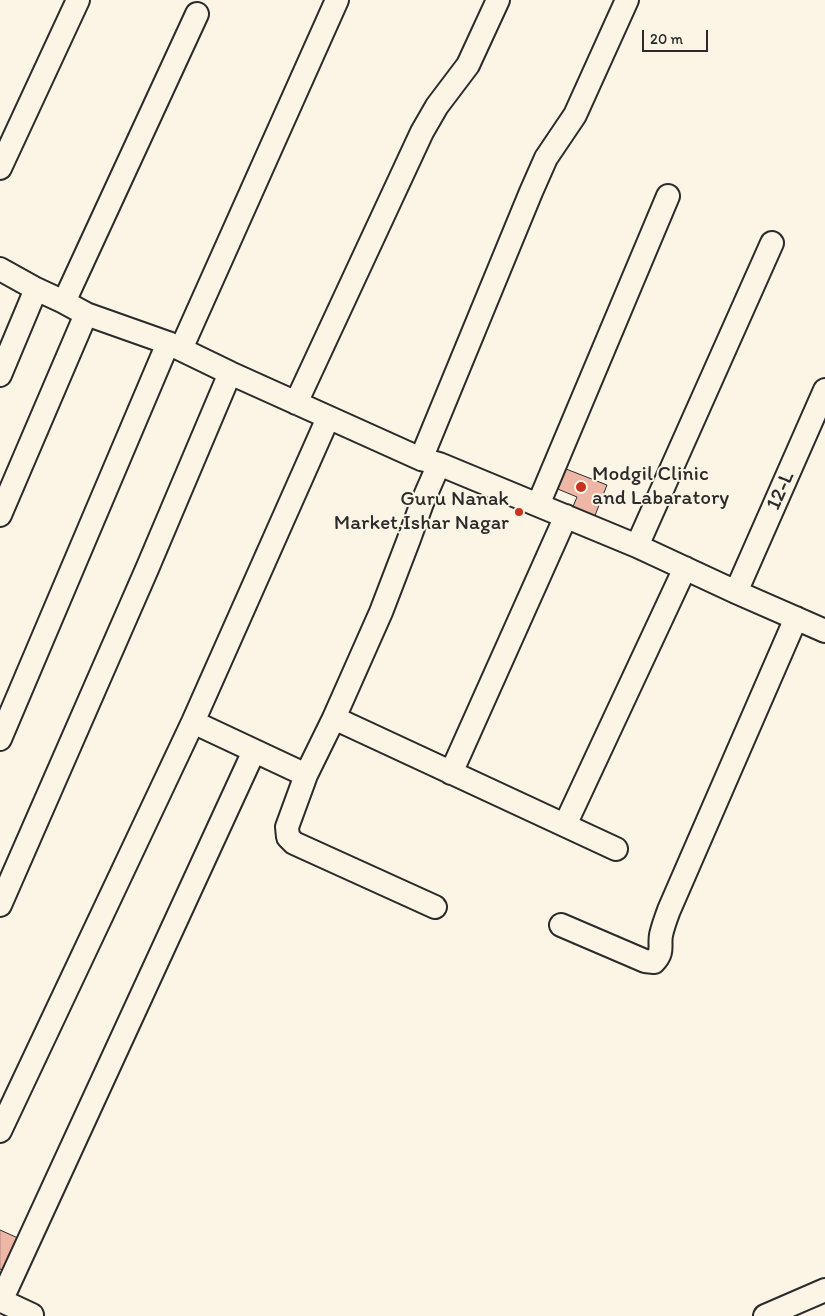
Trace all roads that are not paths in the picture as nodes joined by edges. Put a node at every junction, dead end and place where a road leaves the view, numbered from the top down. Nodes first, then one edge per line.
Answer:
1 (78, 0) edge
2 (337, 0) edge
3 (498, 0) edge
4 (627, 0) edge
5 (197, 14) dead end
6 (0, 168) edge
7 (668, 196) dead end
8 (772, 243) dead end
9 (0, 269) edge
10 (36, 290) junction
11 (64, 302) junction
12 (86, 314) junction
13 (174, 346) junction
14 (230, 372) junction
15 (0, 374) edge
16 (825, 390) edge
17 (296, 403) junction
18 (328, 418) junction
19 (430, 461) junction
20 (538, 505) junction
21 (0, 515) edge
22 (566, 516) junction
23 (638, 546) junction
24 (685, 568) junction
25 (736, 592) junction
26 (796, 618) junction
27 (825, 631) edge
28 (334, 718) junction
29 (193, 722) junction
30 (0, 739) edge
31 (254, 750) junction
32 (451, 772) junction
33 (306, 775) junction
34 (565, 825) junction
35 (616, 849) dead end
36 (2, 892) edge
37 (435, 907) dead end
38 (561, 926) dead end
39 (0, 1131) edge
40 (825, 1290) edge
41 (1, 1301) edge
42 (32, 1316) edge
43 (765, 1316) edge

1 - 6 street
2 - 13 street
3 - 17 street
4 - 19 street
5 - 11 street
7 - 20 street
8 - 23 street
9 - 10 street
10 - 11 street
10 - 15 street
11 - 12 street
12 - 13 street
12 - 21 street
13 - 14 street
13 - 30 street
14 - 17 street
14 - 36 street
16 - 25 street, 12-L
17 - 18 street
18 - 19 street
18 - 29 street
19 - 20 street
19 - 28 street
20 - 22 street
22 - 23 street
22 - 32 street
23 - 24 street
24 - 25 street
24 - 34 street
25 - 26 street
26 - 27 street
26 - 38 street
28 - 32 street
28 - 33 street
29 - 31 street
29 - 39 street
31 - 33 street
31 - 41 street
32 - 34 street
33 - 37 street
34 - 35 street
40 - 43 street
41 - 42 street

